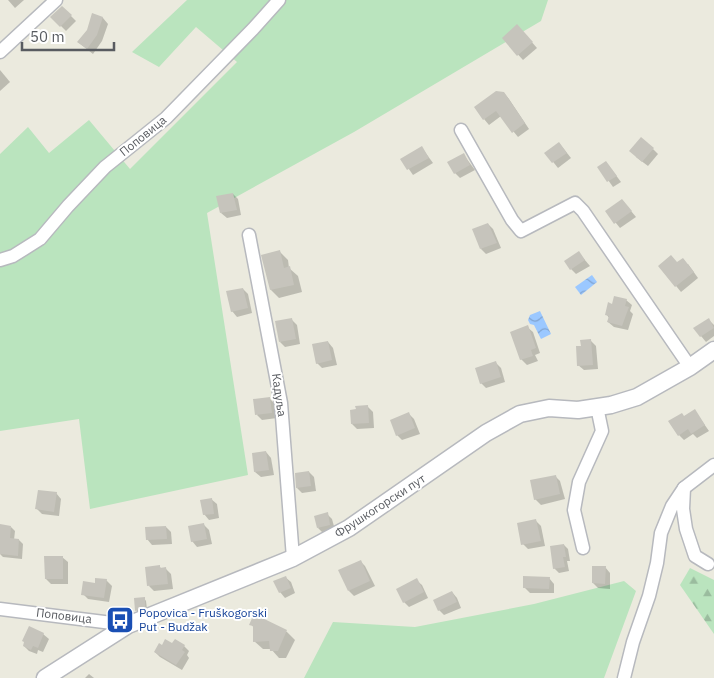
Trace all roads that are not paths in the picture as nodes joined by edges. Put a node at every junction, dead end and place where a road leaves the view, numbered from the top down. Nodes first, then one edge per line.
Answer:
1 (56, 0) edge
2 (279, 0) edge
3 (0, 52) edge
4 (461, 130) dead end
5 (249, 235) dead end
6 (0, 260) edge
7 (714, 350) edge
8 (690, 367) junction
9 (597, 407) junction
10 (714, 465) edge
11 (684, 488) junction
12 (583, 548) dead end
13 (293, 558) junction
14 (708, 564) dead end
15 (0, 609) edge
16 (128, 625) junction
17 (45, 678) edge
18 (624, 678) edge

1 - 3 street
2 - 6 street, Поповица
4 - 8 street
5 - 13 street, Кадуља
7 - 8 street, Фрушкогорски пут
8 - 9 street, Фрушкогорски пут
9 - 12 street
9 - 13 street, Фрушкогорски пут
10 - 11 street
11 - 14 street
11 - 18 street
13 - 16 street, Фрушкогорски пут
15 - 16 street, Поповица
16 - 17 street, Фрушкогорски пут

